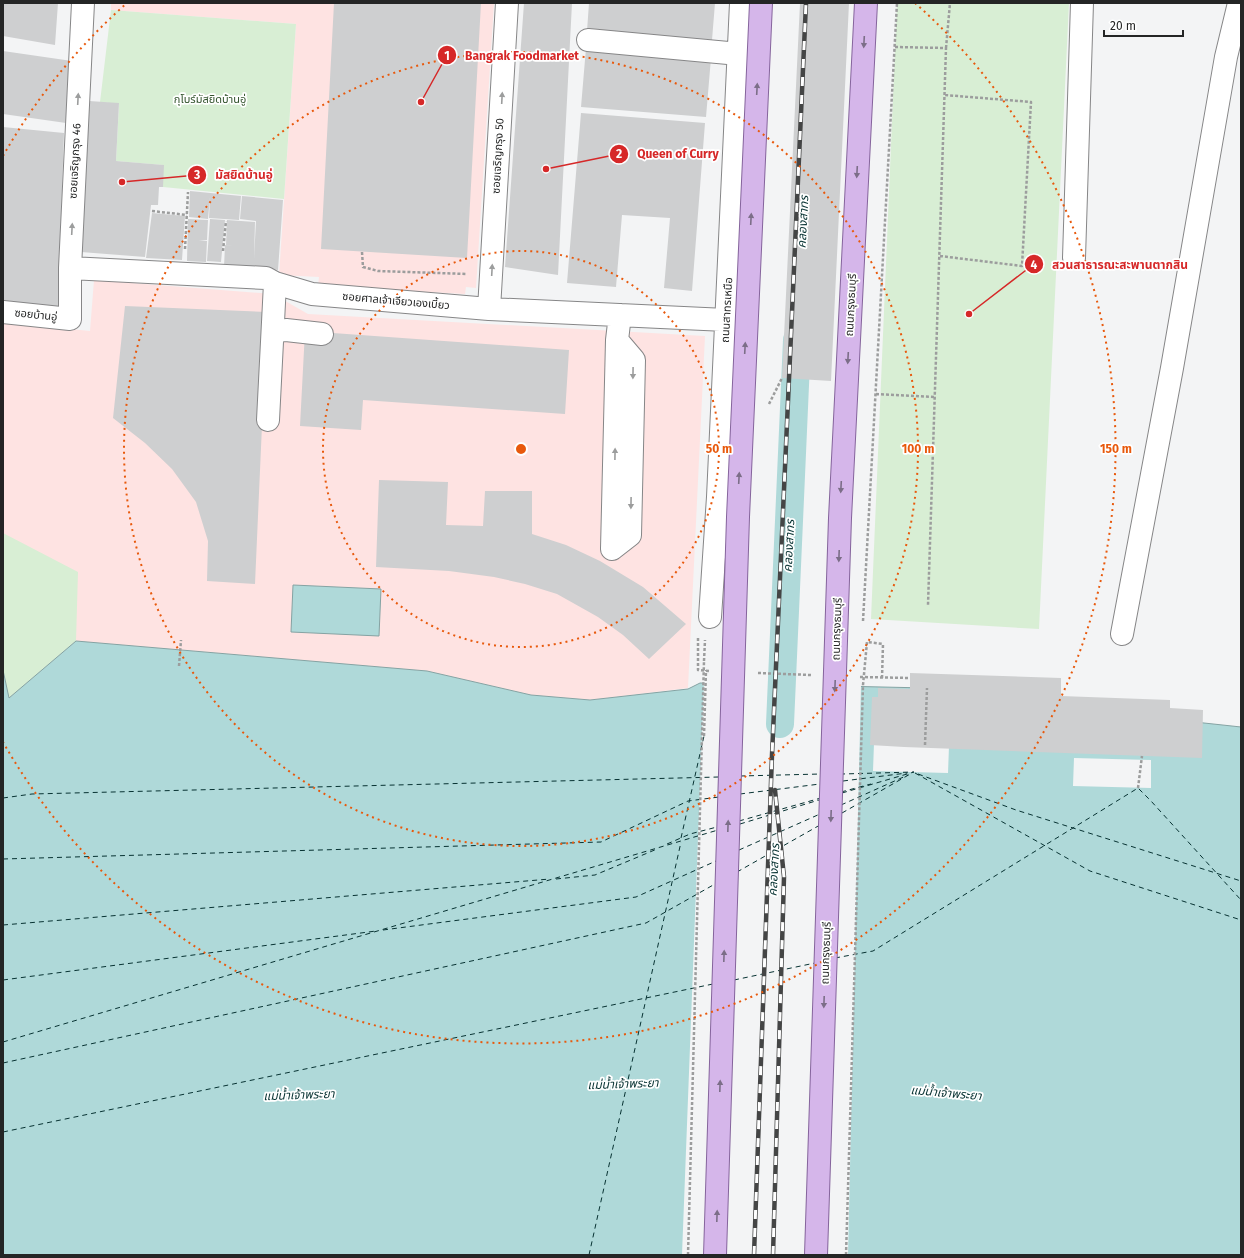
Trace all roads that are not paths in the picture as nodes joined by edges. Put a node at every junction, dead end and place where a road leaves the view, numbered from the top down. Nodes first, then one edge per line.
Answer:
1 (83, 3) edge
2 (507, 3) edge
3 (741, 3) edge
4 (761, 3) edge
5 (866, 3) edge
6 (1082, 3) edge
7 (1239, 3) edge
8 (588, 40) dead end
9 (739, 54) junction
10 (1074, 258) dead end
11 (70, 268) junction
12 (275, 283) junction
13 (489, 309) junction
14 (3, 312) edge
15 (620, 315) junction
16 (70, 319) joint
17 (726, 320) junction
18 (273, 332) junction
19 (322, 334) dead end
20 (617, 340) junction
21 (268, 420) dead end
22 (710, 617) dead end
23 (1122, 634) dead end
24 (715, 1255) edge
25 (816, 1255) edge

11 -> 1 street, ซอยเจริญกรุง 46
13 -> 2 street, ซอยเจริญกรุง 50
3 - 9 street, ถนนสาทรเหนือ
24 -> 4 main road, bridge
5 -> 25 main road, ถนนกรุงธนบุรี, bridge
6 - 10 street
7 - 23 street
8 - 9 street
9 - 17 street, ถนนสาทรเหนือ
11 - 12 street, ซอยศาลเจ้าเจียวเองเบี้ยว
11 - 16 street, ซอยเจริญกรุง 46
12 - 13 street, ซอยศาลเจ้าเจียวเองเบี้ยว
12 - 18 street
13 - 15 street, ซอยศาลเจ้าเจียวเองเบี้ยว
14 - 16 street, ซอยบ้านอู่
15 - 17 street, ซอยศาลเจ้าเจียวเองเบี้ยว
15 - 20 street
17 - 22 street, ถนนสาทรเหนือ
18 - 19 street
18 - 21 street
20 -> 20 street

